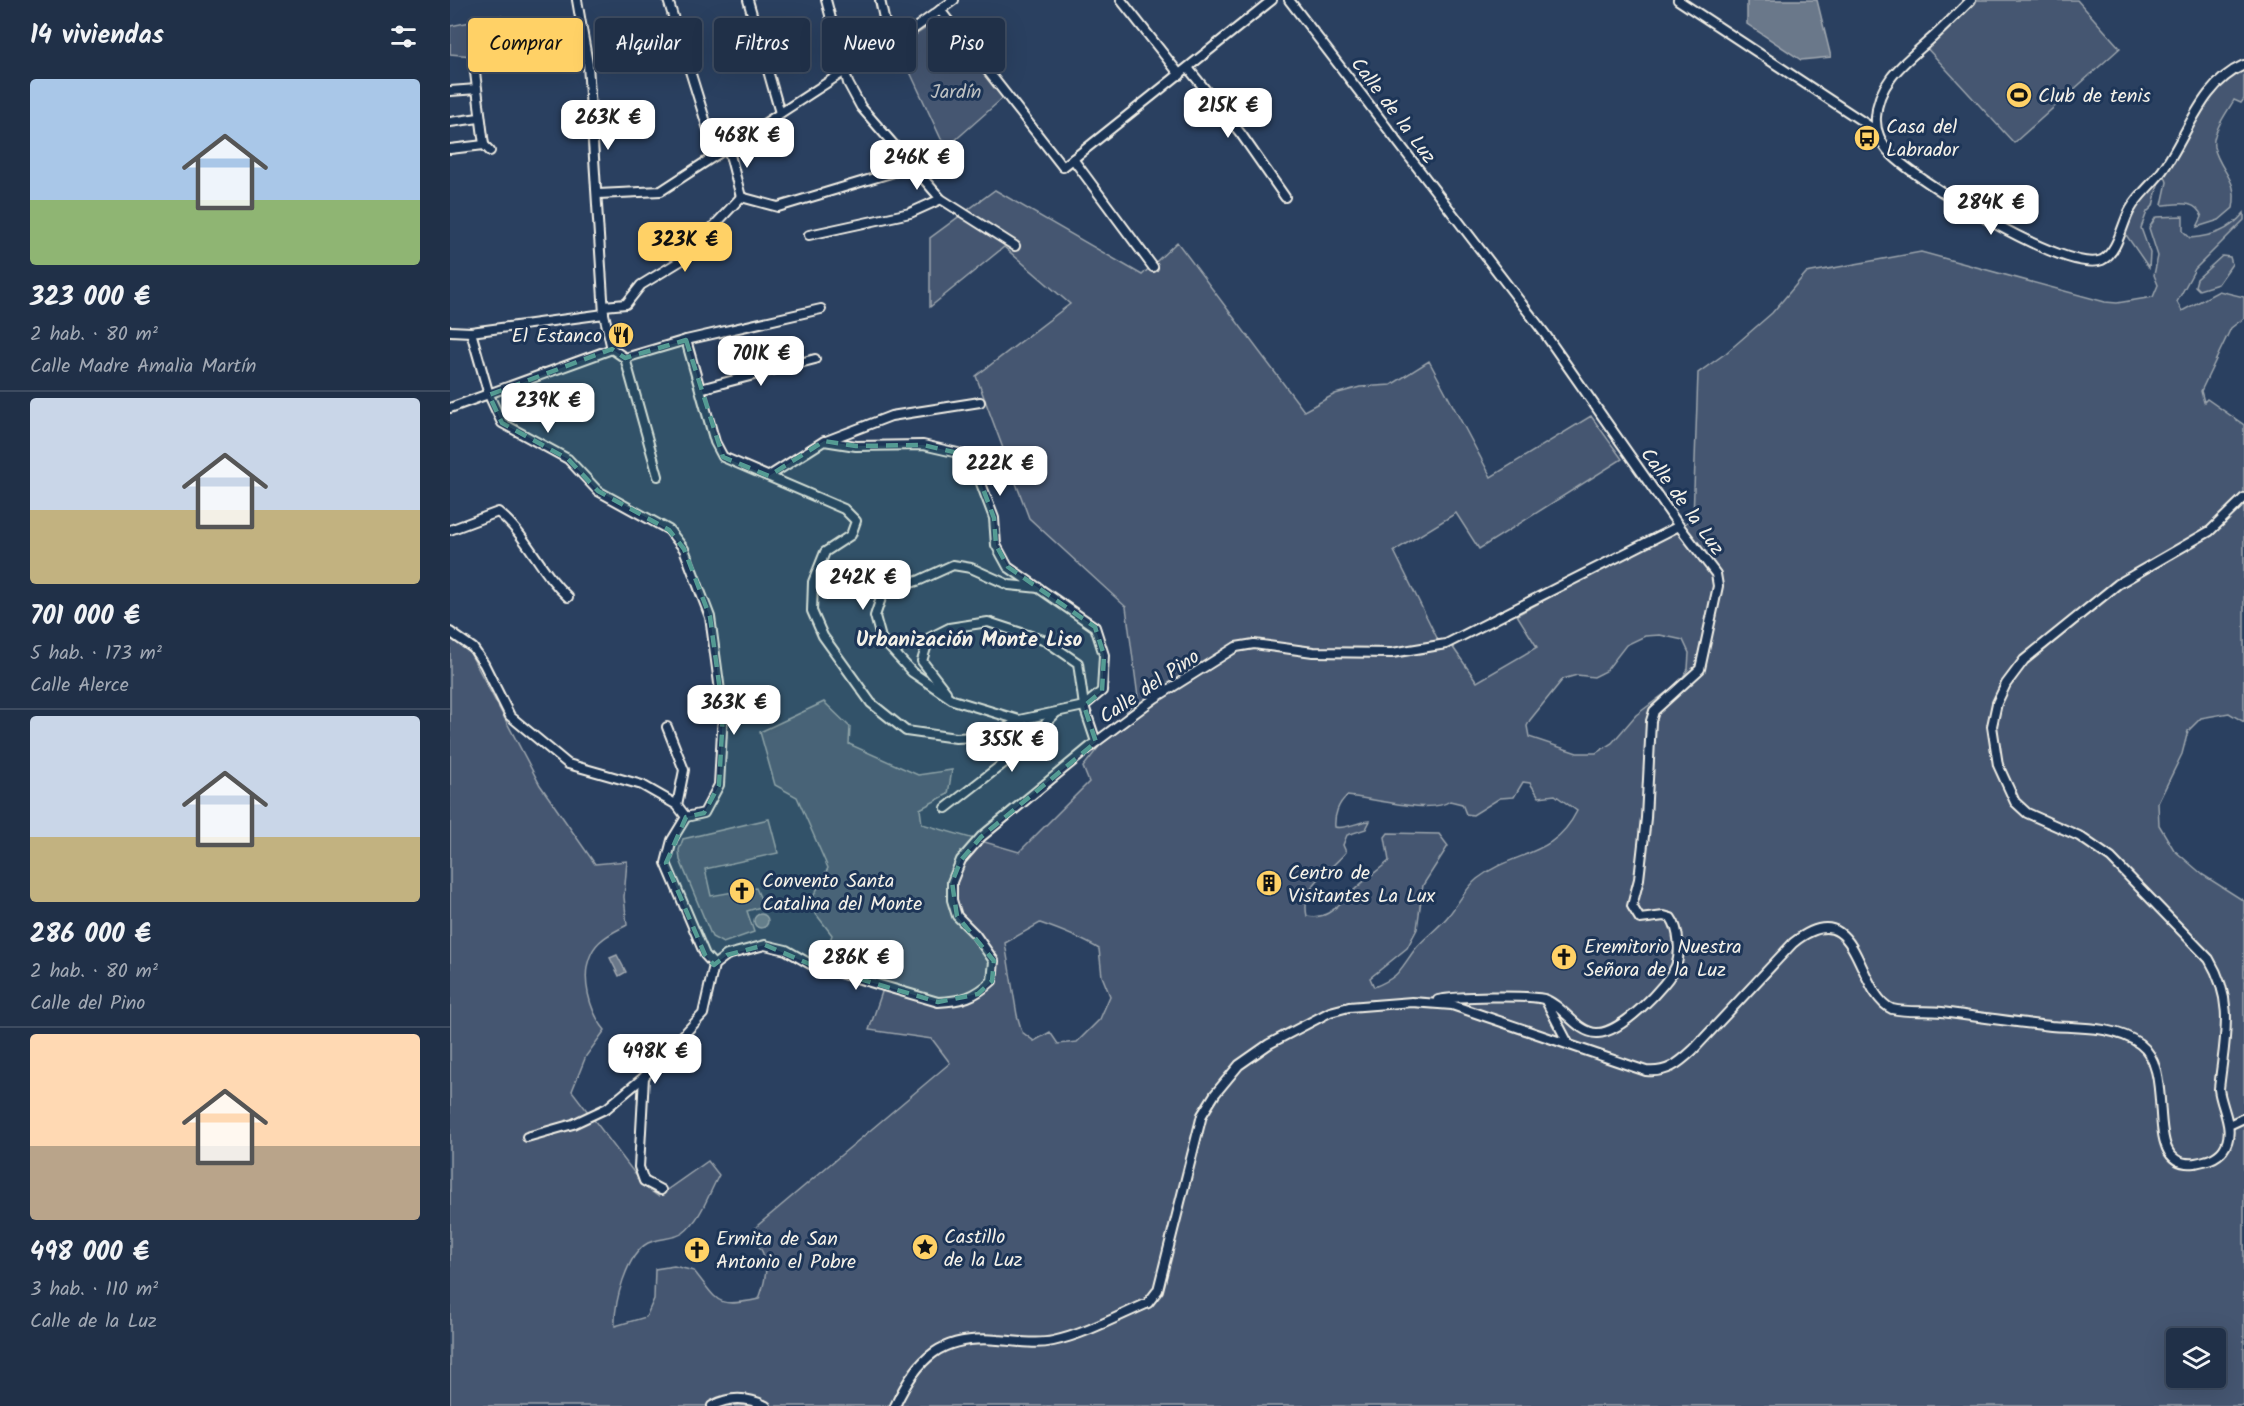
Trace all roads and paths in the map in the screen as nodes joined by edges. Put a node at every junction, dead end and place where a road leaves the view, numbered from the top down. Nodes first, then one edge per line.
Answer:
1 (578, 0) edge
2 (668, 0) edge
3 (748, 0) edge
4 (826, 0) edge
5 (880, 0) edge
6 (954, 0) edge
7 (1121, 0) edge
8 (1272, 0) edge
9 (1289, 0) edge
10 (1678, 0) edge
11 (1971, 0) edge
12 (940, 10) junction
13 (831, 18) edge
14 (884, 18) edge
15 (916, 27) edge
16 (2244, 65) edge
17 (1188, 68) junction
18 (475, 72) edge
19 (843, 72) edge
20 (845, 72) edge
21 (1180, 75) junction
22 (477, 89) junction
23 (450, 92) edge
24 (780, 113) junction
25 (479, 118) junction
26 (450, 122) edge
27 (1877, 131) junction
28 (728, 147) junction
29 (450, 148) edge
30 (716, 155) junction
31 (1073, 159) junction
32 (914, 166) junction
33 (598, 194) junction
34 (741, 197) junction
35 (1285, 197) dead end
36 (941, 199) junction
37 (809, 235) dead end
38 (1015, 246) dead end
39 (1153, 267) dead end
40 (821, 309) dead end
41 (604, 310) junction
42 (450, 331) edge
43 (471, 332) junction
44 (686, 340) junction
45 (612, 349) junction
46 (625, 358) junction
47 (815, 359) dead end
48 (700, 389) junction
49 (489, 395) junction
50 (981, 402) dead end
51 (450, 408) edge
52 (824, 441) junction
53 (658, 476) dead end
54 (770, 476) junction
55 (2244, 498) edge
56 (1678, 526) junction
57 (450, 530) edge
58 (1041, 588) junction
59 (568, 597) dead end
60 (450, 632) edge
61 (953, 700) junction
62 (1084, 706) junction
63 (1056, 712) junction
64 (1019, 720) junction
65 (667, 728) dead end
66 (1096, 742) junction
67 (676, 805) junction
68 (946, 808) dead end
69 (686, 817) junction
70 (714, 965) junction
71 (1545, 999) junction
72 (1431, 1002) junction
73 (1569, 1045) junction
74 (644, 1077) junction
75 (2244, 1118) edge
76 (2229, 1125) junction
77 (527, 1137) dead end
78 (661, 1190) dead end
79 (712, 1406) edge
80 (766, 1406) edge
81 (895, 1406) edge

1 - 33 street
2 - 30 street
3 - 24 street
4 - 13 street
5 - 14 street
6 - 12 street
7 - 21 street
8 - 17 street
9 - 56 street, Calle de la Luz
10 - 27 street
11 - 27 street
12 - 15 street
12 - 31 street
16 - 27 street
17 - 21 street
17 - 35 street
18 - 22 street
19 - 24 street
20 - 32 street
21 - 31 street
22 - 23 street
22 - 25 street
24 - 28 street
25 - 26 street
25 - 29 street
28 - 30 street
28 - 34 street
30 - 33 street
31 - 39 street
32 - 34 street
32 - 36 street
33 - 41 street
34 - 41 street
36 - 37 street
36 - 38 street
40 - 44 street
41 - 43 street
41 - 45 street
42 - 43 street
43 - 49 street
44 - 46 street
44 - 48 street
45 - 46 street
45 - 49 street
46 - 53 street
47 - 48 street
48 - 54 street
49 - 51 street
49 - 69 street
50 - 52 street
52 - 54 street
52 - 58 street
54 - 64 street
55 - 76 street
56 - 66 street, Calle del Pino
56 - 71 street, Calle de la Luz
57 - 59 street
58 - 61 street
58 - 62 street
60 - 67 street
61 - 62 street
61 - 64 street
62 - 63 street
62 - 66 street
63 - 64 street
63 - 68 street
65 - 67 street
66 - 70 street, Calle del Pino
67 - 69 street
69 - 70 street
70 - 74 street
71 - 72 street
71 - 73 street
72 - 73 street
72 - 81 street
73 - 76 street
74 - 77 street
74 - 78 street
75 - 76 street
79 - 80 street

